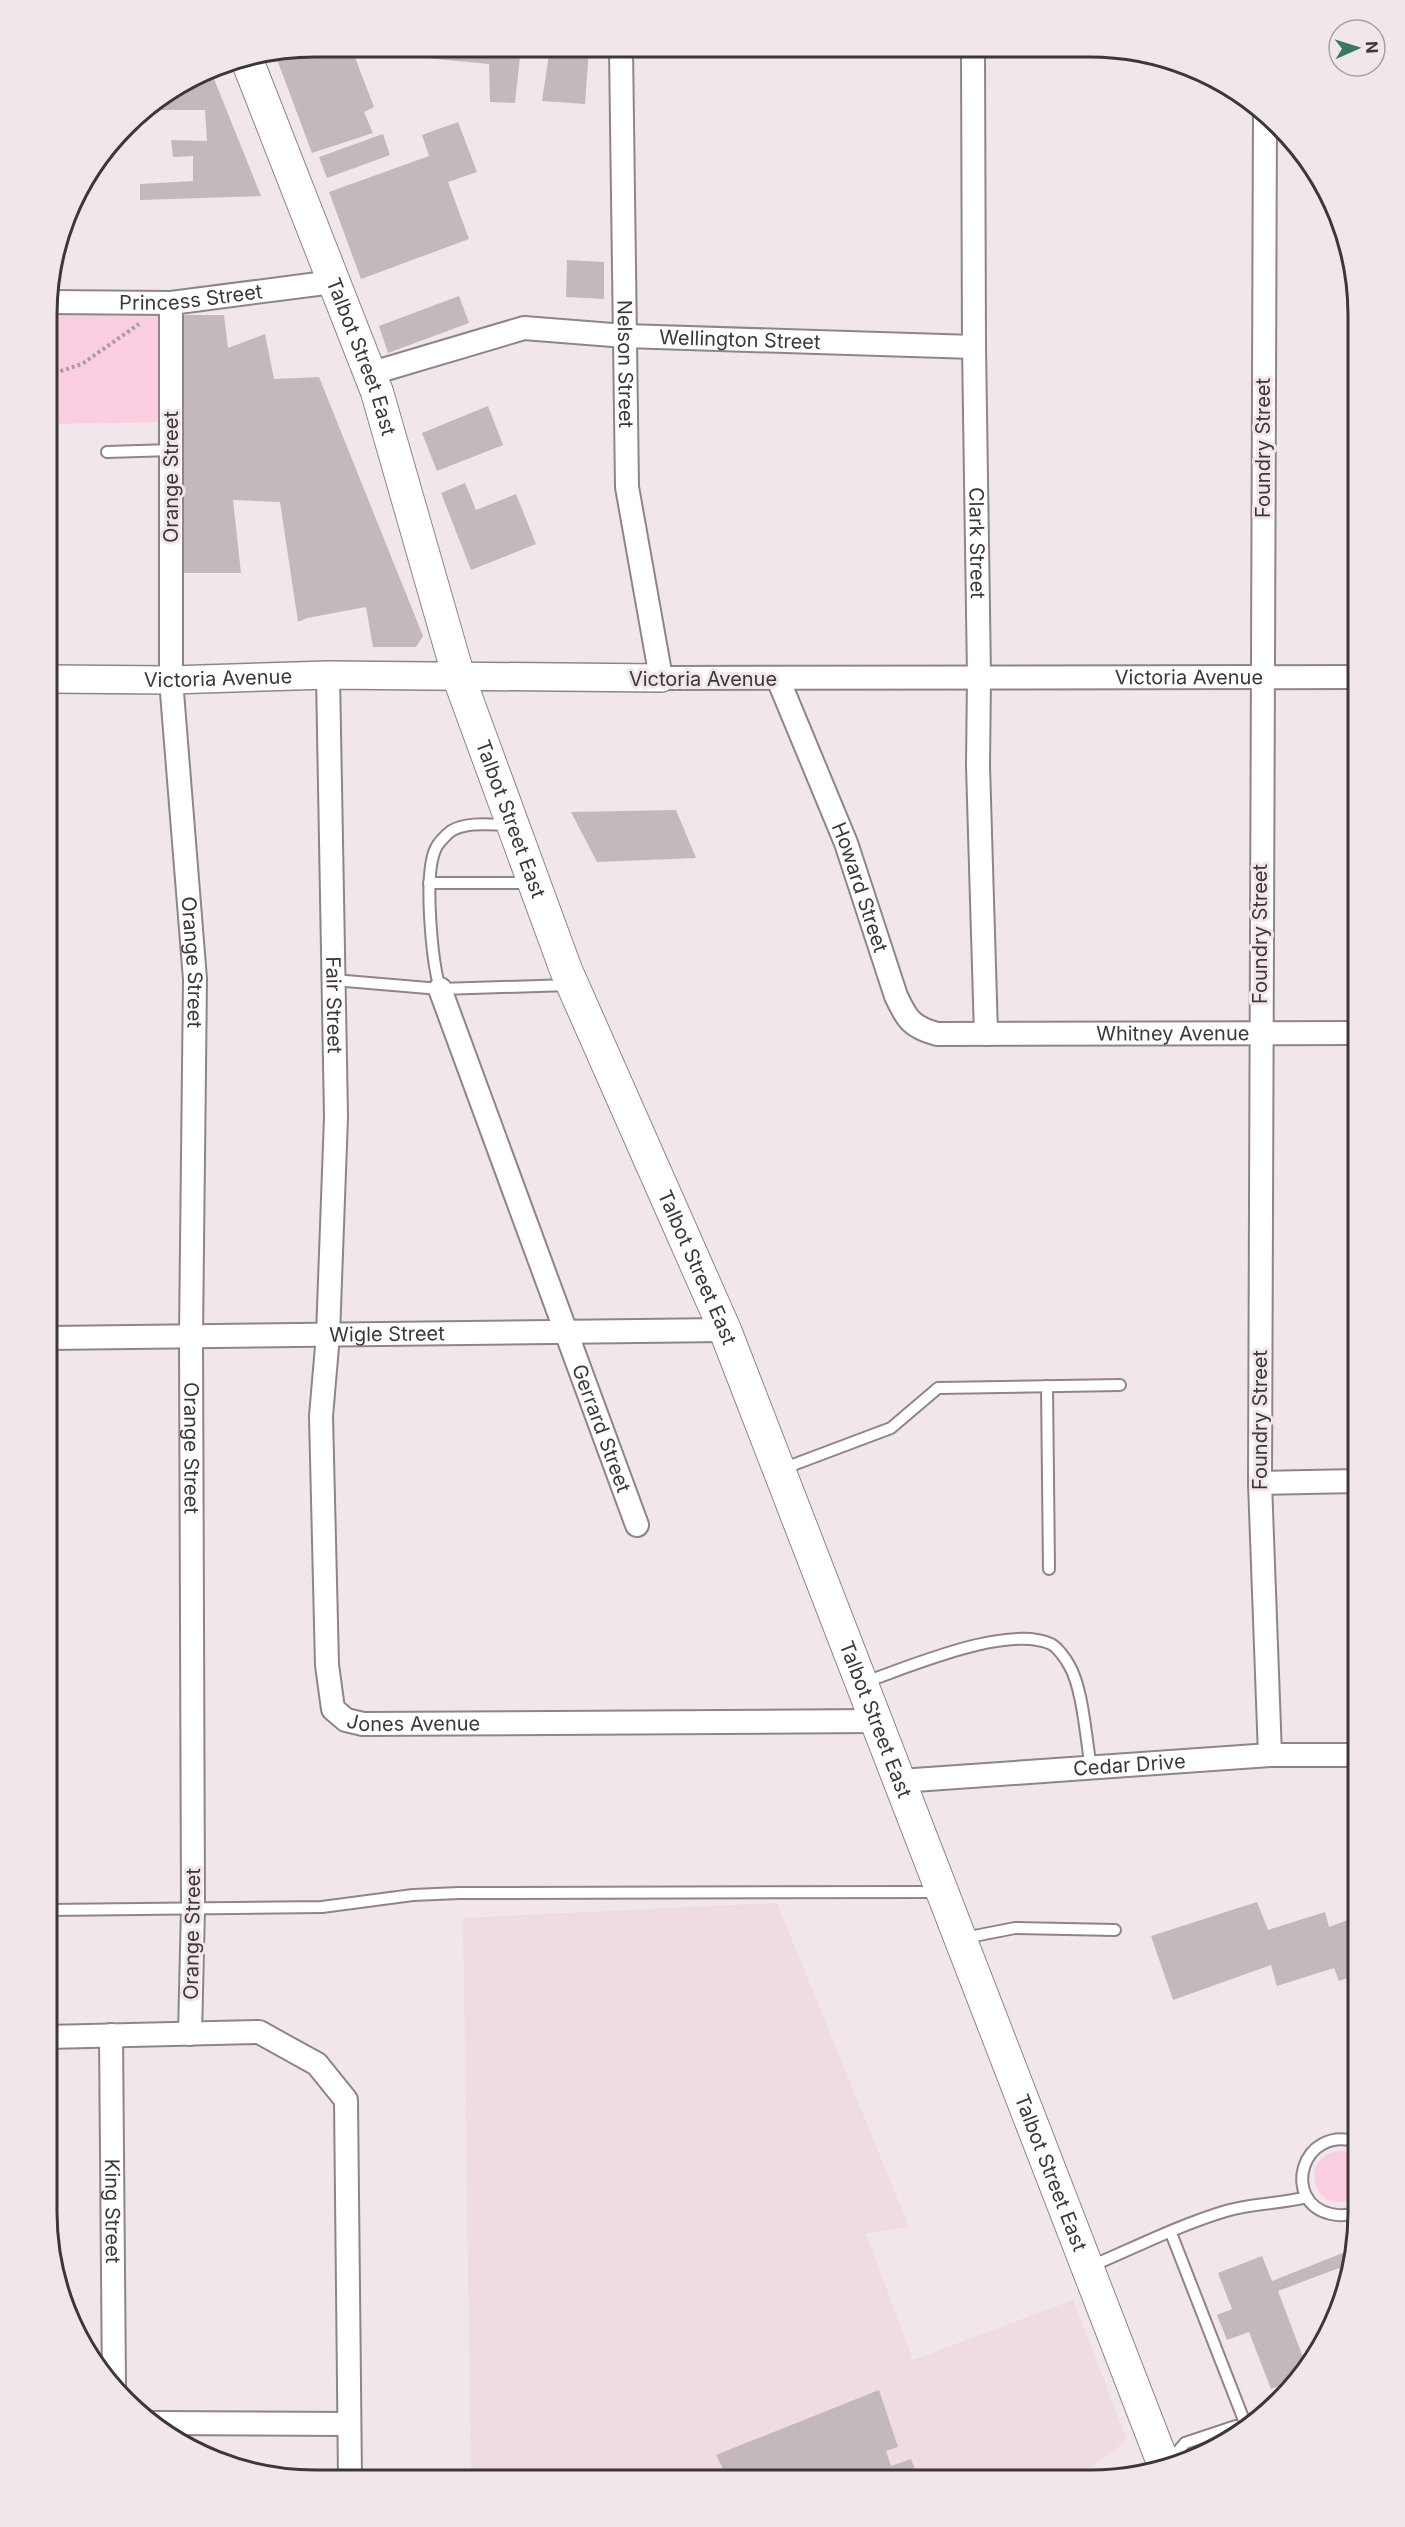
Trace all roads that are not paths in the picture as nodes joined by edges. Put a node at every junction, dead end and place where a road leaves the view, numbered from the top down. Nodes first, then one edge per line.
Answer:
1 (621, 57) edge
2 (973, 57) edge
3 (249, 66) edge
4 (1266, 127) edge
5 (333, 282) junction
6 (58, 302) edge
7 (171, 303) junction
8 (625, 336) junction
9 (974, 347) junction
10 (369, 374) junction
11 (171, 450) junction
12 (108, 452) dead end
13 (328, 675) junction
14 (979, 676) junction
15 (1261, 677) junction
16 (1348, 677) edge
17 (459, 678) junction
18 (661, 678) junction
19 (57, 680) edge
20 (171, 680) junction
21 (778, 680) junction
22 (513, 825) junction
23 (429, 883) junction
24 (534, 883) junction
25 (334, 980) junction
26 (573, 985) junction
27 (440, 989) junction
28 (1348, 1033) edge
29 (986, 1034) junction
30 (1260, 1034) junction
31 (725, 1330) junction
32 (568, 1331) junction
33 (328, 1335) junction
34 (191, 1336) junction
35 (57, 1338) edge
36 (1120, 1385) dead end
37 (1047, 1386) junction
38 (779, 1471) junction
39 (1348, 1481) edge
40 (1260, 1483) junction
41 (637, 1525) dead end
42 (1049, 1569) dead end
43 (861, 1684) junction
44 (875, 1721) junction
45 (1270, 1755) junction
46 (1348, 1755) edge
47 (1091, 1768) junction
48 (900, 1781) junction
49 (942, 1893) junction
50 (193, 1908) junction
51 (57, 1910) edge
52 (1116, 1930) dead end
53 (961, 1938) junction
54 (190, 2034) junction
55 (111, 2035) junction
56 (57, 2037) edge
57 (1348, 2139) edge
58 (1308, 2197) junction
59 (1348, 2214) edge
60 (1171, 2233) junction
61 (1089, 2267) junction
62 (114, 2374) edge
63 (1244, 2419) edge
64 (167, 2423) edge
65 (349, 2424) junction
66 (1230, 2428) edge
67 (1175, 2455) edge
68 (1162, 2460) edge
69 (350, 2470) edge

1 - 8 street, Nelson Street
2 - 9 street, Clark Street
3 - 5 main road, Talbot Street East
4 - 15 street, Foundry Street
5 - 7 street, Princess Street
5 - 10 main road, Talbot Street East
6 - 7 street, Princess Street
7 - 11 street, Orange Street
8 - 9 street, Wellington Street
8 - 10 street, Wellington Street
8 - 18 street, Nelson Street
9 - 14 street, Clark Street
10 - 17 main road, Talbot Street East
11 - 12 lane
11 - 20 street, Orange Street
13 - 17 street, Victoria Avenue
13 - 20 street, Victoria Avenue
13 - 25 street, Fair Street
14 - 15 street, Victoria Avenue
14 - 21 street, Victoria Avenue
14 - 29 street, Clark Street
15 - 16 street, Victoria Avenue
15 - 30 street, Foundry Street
17 - 18 street, Victoria Avenue
17 - 22 main road, Talbot Street East
18 - 21 street, Victoria Avenue
19 - 20 street, Victoria Avenue
20 - 34 street, Orange Street
21 - 29 street, Howard Street
22 - 23 lane
22 - 24 main road, Talbot Street East
23 - 24 lane
23 - 27 lane
24 - 26 main road, Talbot Street East
25 - 27 lane
25 - 33 street, Fair Street
26 - 27 lane
26 - 31 main road, Talbot Street East
27 - 32 street, Gerrard Street
28 - 30 street, Whitney Avenue
29 - 30 street, Whitney Avenue
30 - 40 street, Foundry Street
31 - 32 street, Wigle Street
31 - 38 main road, Talbot Street East
32 - 33 street, Wigle Street
32 - 41 street, Gerrard Street
33 - 34 street, Wigle Street
33 - 44 street, Jones Avenue
34 - 35 street, Wigle Street
34 - 50 street, Orange Street
36 - 37 lane
37 - 38 lane
37 - 42 lane
38 - 43 main road, Talbot Street East
39 - 40 street
40 - 45 street, Foundry Street
43 - 44 main road, Talbot Street East
43 - 47 lane
44 - 48 main road, Talbot Street East
45 - 46 street, Cedar Drive
45 - 47 street, Cedar Drive
47 - 48 street, Cedar Drive
48 - 49 main road, Talbot Street East
49 - 50 lane
49 - 53 main road, Talbot Street East
50 - 51 lane
50 - 54 street, Orange Street
52 - 53 lane
53 - 61 main road, Talbot Street East
54 - 55 street
54 - 65 street
55 - 56 street
55 - 62 street, King Street
57 - 58 lane
58 - 59 lane
58 - 60 lane
60 - 61 lane
60 - 63 lane
61 - 68 main road, Talbot Street East
64 - 65 street
65 - 69 street
66 - 67 lane

